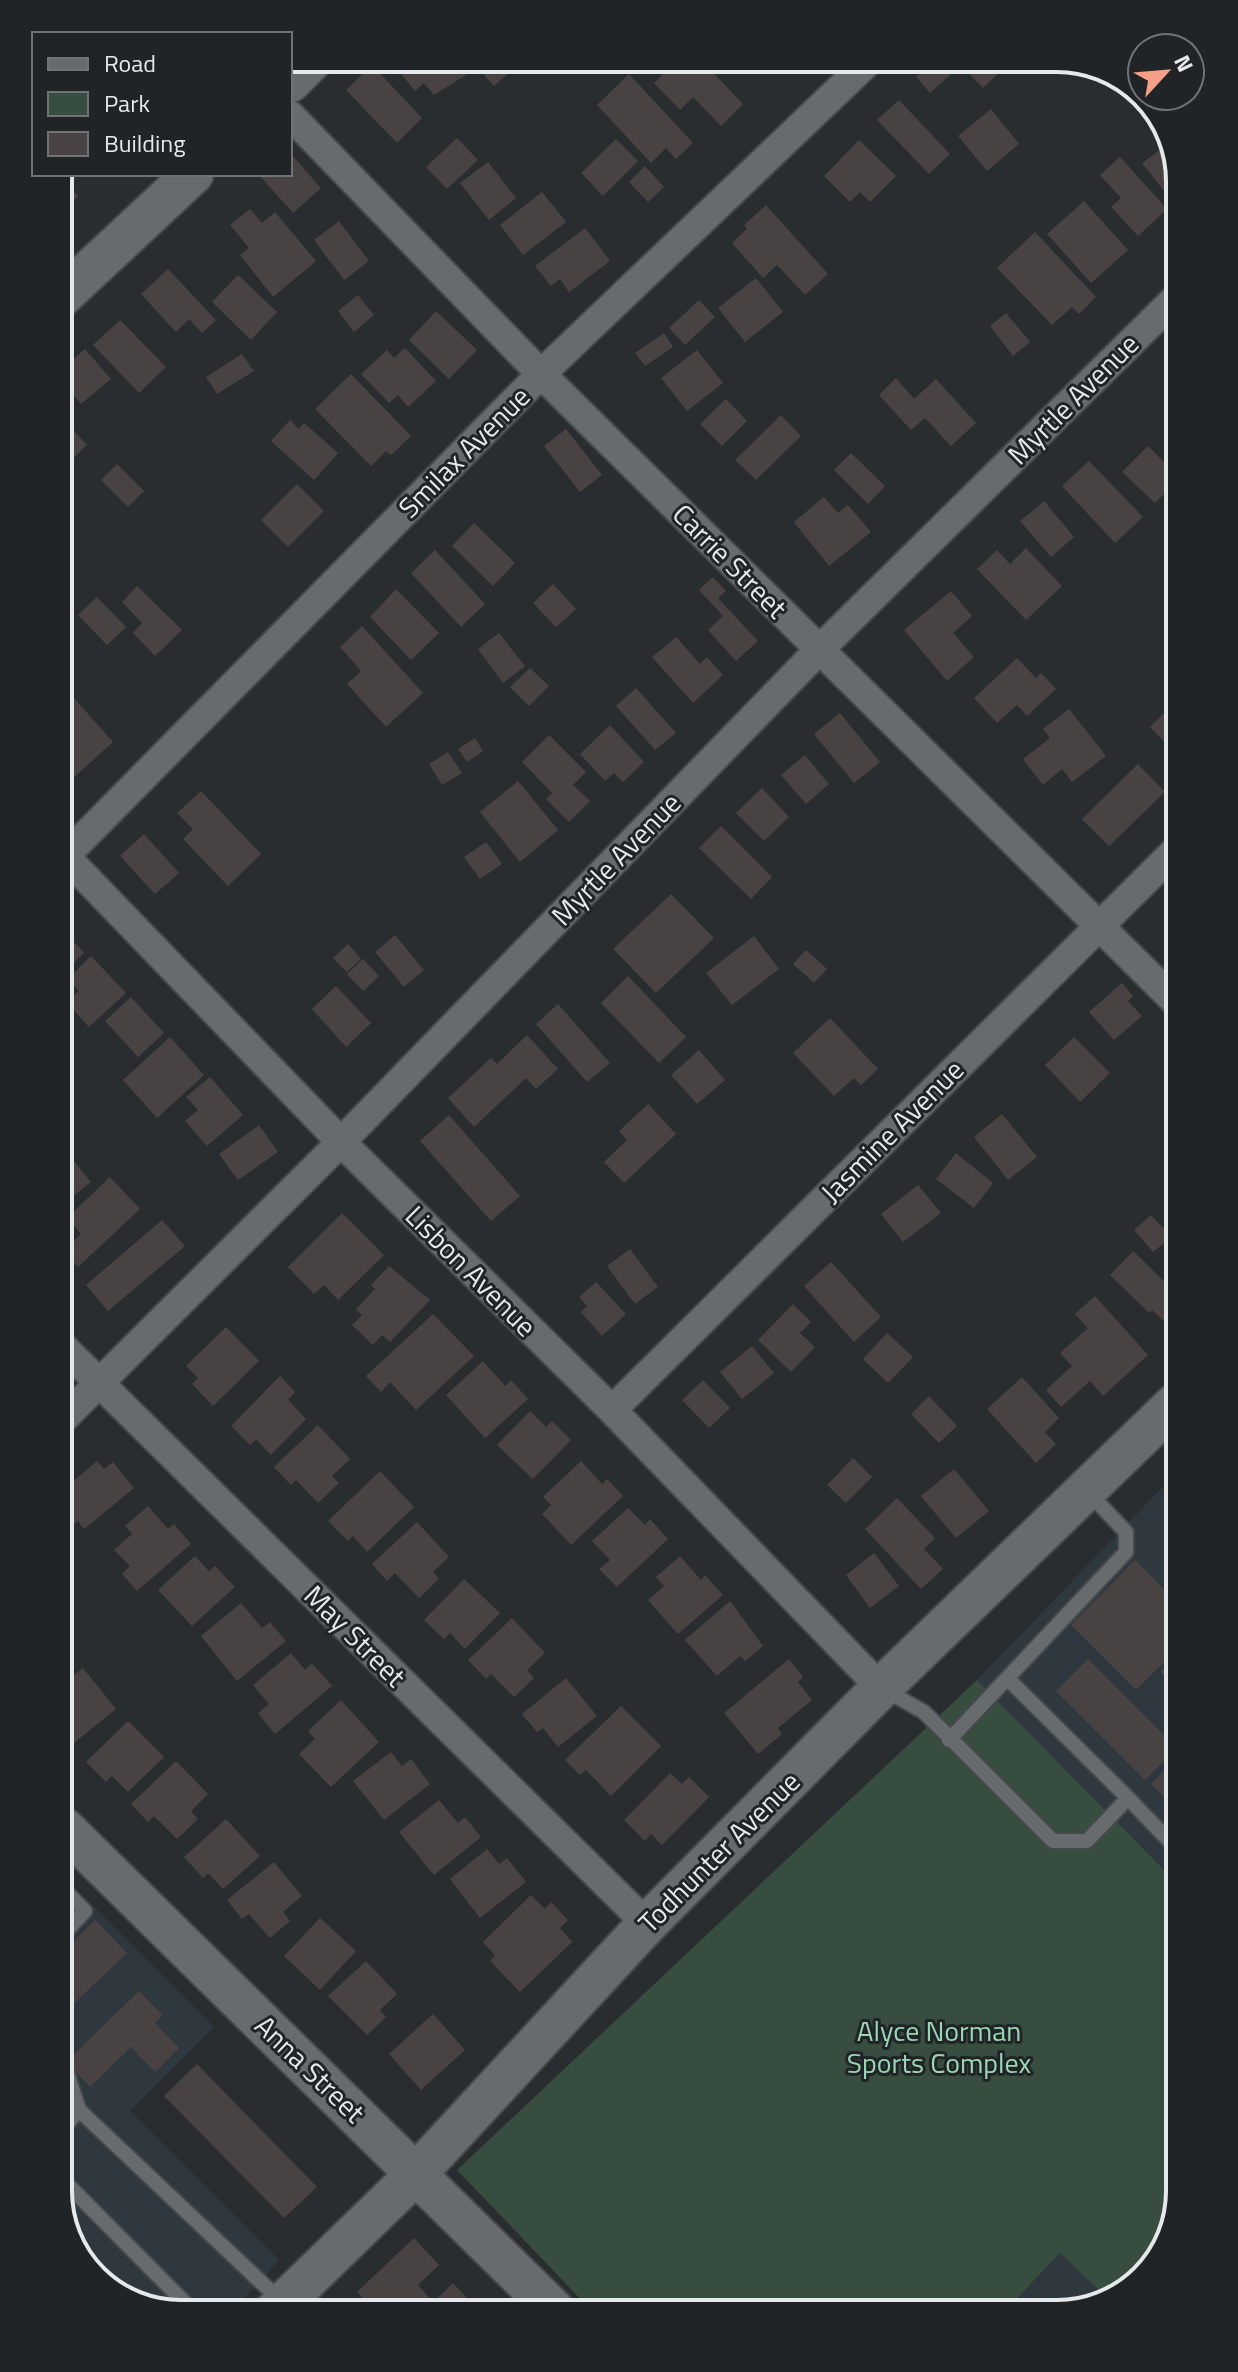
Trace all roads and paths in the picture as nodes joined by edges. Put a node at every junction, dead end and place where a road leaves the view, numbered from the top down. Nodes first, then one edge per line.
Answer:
1 (857, 72) edge
2 (292, 117) edge
3 (191, 176) edge
4 (72, 287) edge
5 (1166, 308) edge
6 (541, 374) junction
7 (819, 650) junction
8 (72, 845) edge
9 (1166, 860) edge
10 (72, 863) edge
11 (1099, 924) junction
12 (1166, 992) edge
13 (341, 1142) junction
14 (72, 1356) edge
15 (98, 1383) junction
16 (72, 1410) edge
17 (612, 1410) junction
18 (1166, 1413) edge
19 (1086, 1490) junction
20 (1008, 1679) junction
21 (881, 1688) junction
22 (949, 1740) junction
23 (1128, 1798) junction
24 (72, 1836) edge
25 (1166, 1838) edge
26 (72, 1898) edge
27 (647, 1924) junction
28 (72, 1925) edge
29 (72, 2088) edge
30 (79, 2110) junction
31 (72, 2118) edge
32 (416, 2174) junction
33 (72, 2189) edge
34 (182, 2300) edge
35 (270, 2300) edge
36 (286, 2300) edge
37 (544, 2300) edge

1 - 6 street, Smilax Avenue
2 - 6 street, Carrie Street
3 - 4 street
5 - 7 street, Myrtle Avenue
6 - 7 street, Carrie Street
6 - 8 street, Smilax Avenue
7 - 11 street, Carrie Street
7 - 13 street, Myrtle Avenue
9 - 11 street, Jasmine Avenue
10 - 13 street, Lisbon Avenue
11 - 12 street, Carrie Street
11 - 17 street, Jasmine Avenue
13 - 15 street, Myrtle Avenue
13 - 17 street, Lisbon Avenue
14 - 15 street, May Street
15 - 16 street, Myrtle Avenue
15 - 27 street, May Street
17 - 21 street, Lisbon Avenue
18 - 19 street, Todhunter Avenue
19 - 20 lane
19 - 21 street, Todhunter Avenue
20 - 22 lane
20 - 23 lane
21 - 22 lane
21 - 27 street, Todhunter Avenue
22 - 23 lane
23 - 25 lane
24 - 32 street, Anna Street
26 - 28 lane
27 - 32 street, Todhunter Avenue
29 - 30 lane
30 - 31 lane
30 - 35 lane
32 - 36 street, Todhunter Avenue
32 - 37 street, Anna Street
33 - 34 lane

